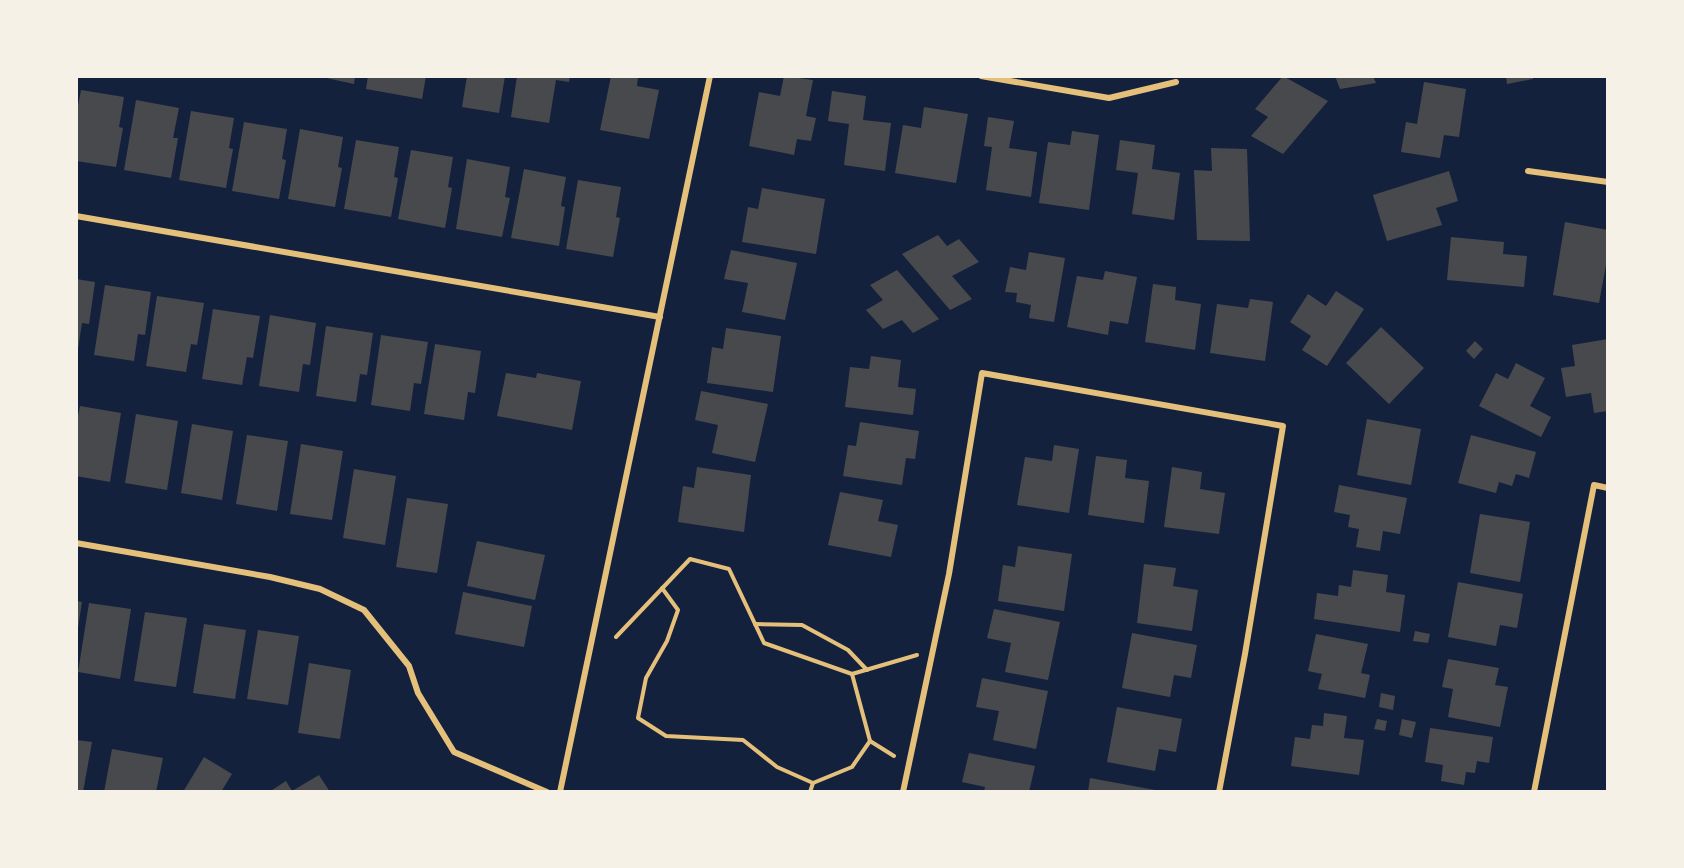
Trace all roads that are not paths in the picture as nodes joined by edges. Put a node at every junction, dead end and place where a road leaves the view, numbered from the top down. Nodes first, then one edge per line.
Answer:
1 (710, 76) edge
2 (981, 76) edge
3 (1176, 82) dead end
4 (1528, 171) dead end
5 (1608, 182) edge
6 (76, 216) edge
7 (660, 316) junction
8 (1608, 488) edge
9 (76, 543) edge
10 (547, 792) edge
11 (560, 792) edge
12 (903, 792) edge
13 (1219, 792) edge
14 (1534, 792) edge

1 - 7 street
2 - 3 street
4 - 5 street
6 - 7 street
7 - 11 street
8 - 14 street
9 - 10 street
12 - 13 street

